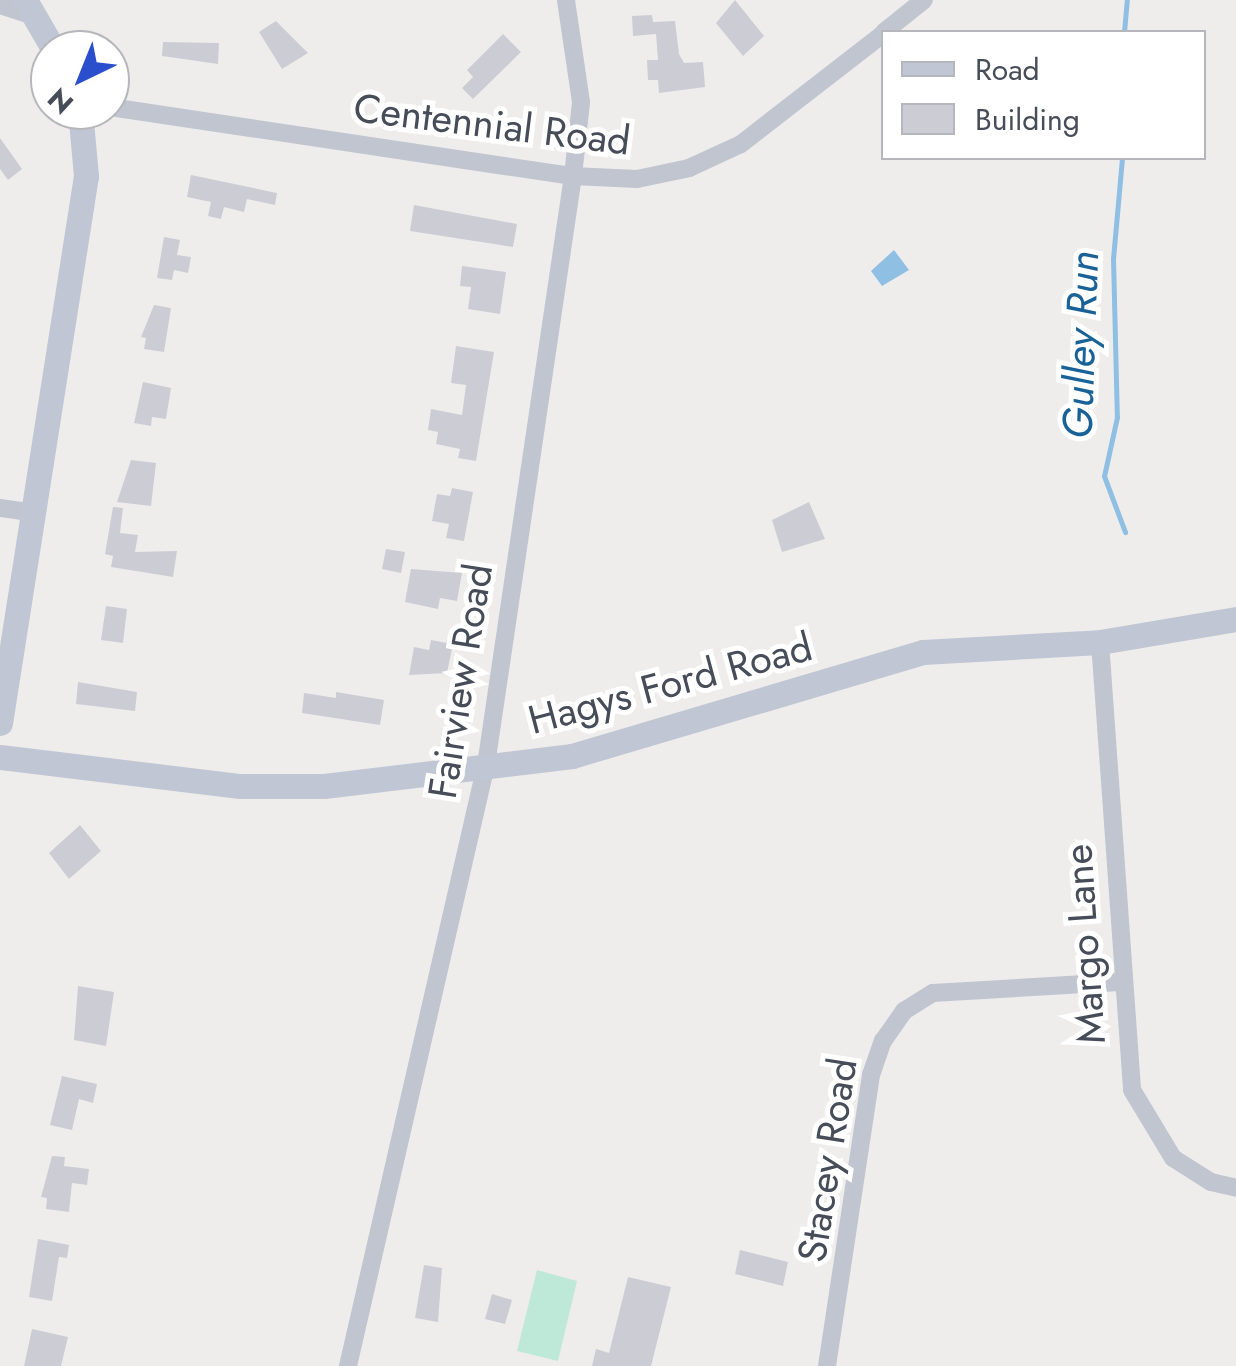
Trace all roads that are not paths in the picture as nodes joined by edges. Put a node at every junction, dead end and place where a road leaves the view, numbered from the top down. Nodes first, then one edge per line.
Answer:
1 (566, 0) edge
2 (924, 0) edge
3 (0, 5) edge
4 (29, 8) edge
5 (42, 30) edge
6 (888, 30) edge
7 (881, 35) edge
8 (130, 110) edge
9 (82, 130) edge
10 (573, 176) junction
11 (0, 508) edge
12 (35, 512) junction
13 (1236, 620) edge
14 (1100, 642) junction
15 (0, 724) edge
16 (0, 757) edge
17 (486, 764) junction
18 (1120, 982) junction
19 (1236, 1188) edge
20 (349, 1363) edge
21 (368, 1366) edge
22 (827, 1366) edge

1 - 10 street, Fairview Road
2 - 6 street, Centennial Road
3 - 4 street
4 - 5 street
7 - 10 street, Centennial Road
8 - 10 street, Centennial Road
9 - 12 street
10 - 17 street, Fairview Road
11 - 12 street
12 - 15 street
13 - 14 street, Hagys Ford Road
14 - 17 street, Hagys Ford Road
14 - 18 street, Margo Lane
16 - 17 street, Hagys Ford Road
17 - 20 street, Fairview Road
18 - 19 street, Margo Lane
18 - 22 street, Stacey Road
20 - 21 street

